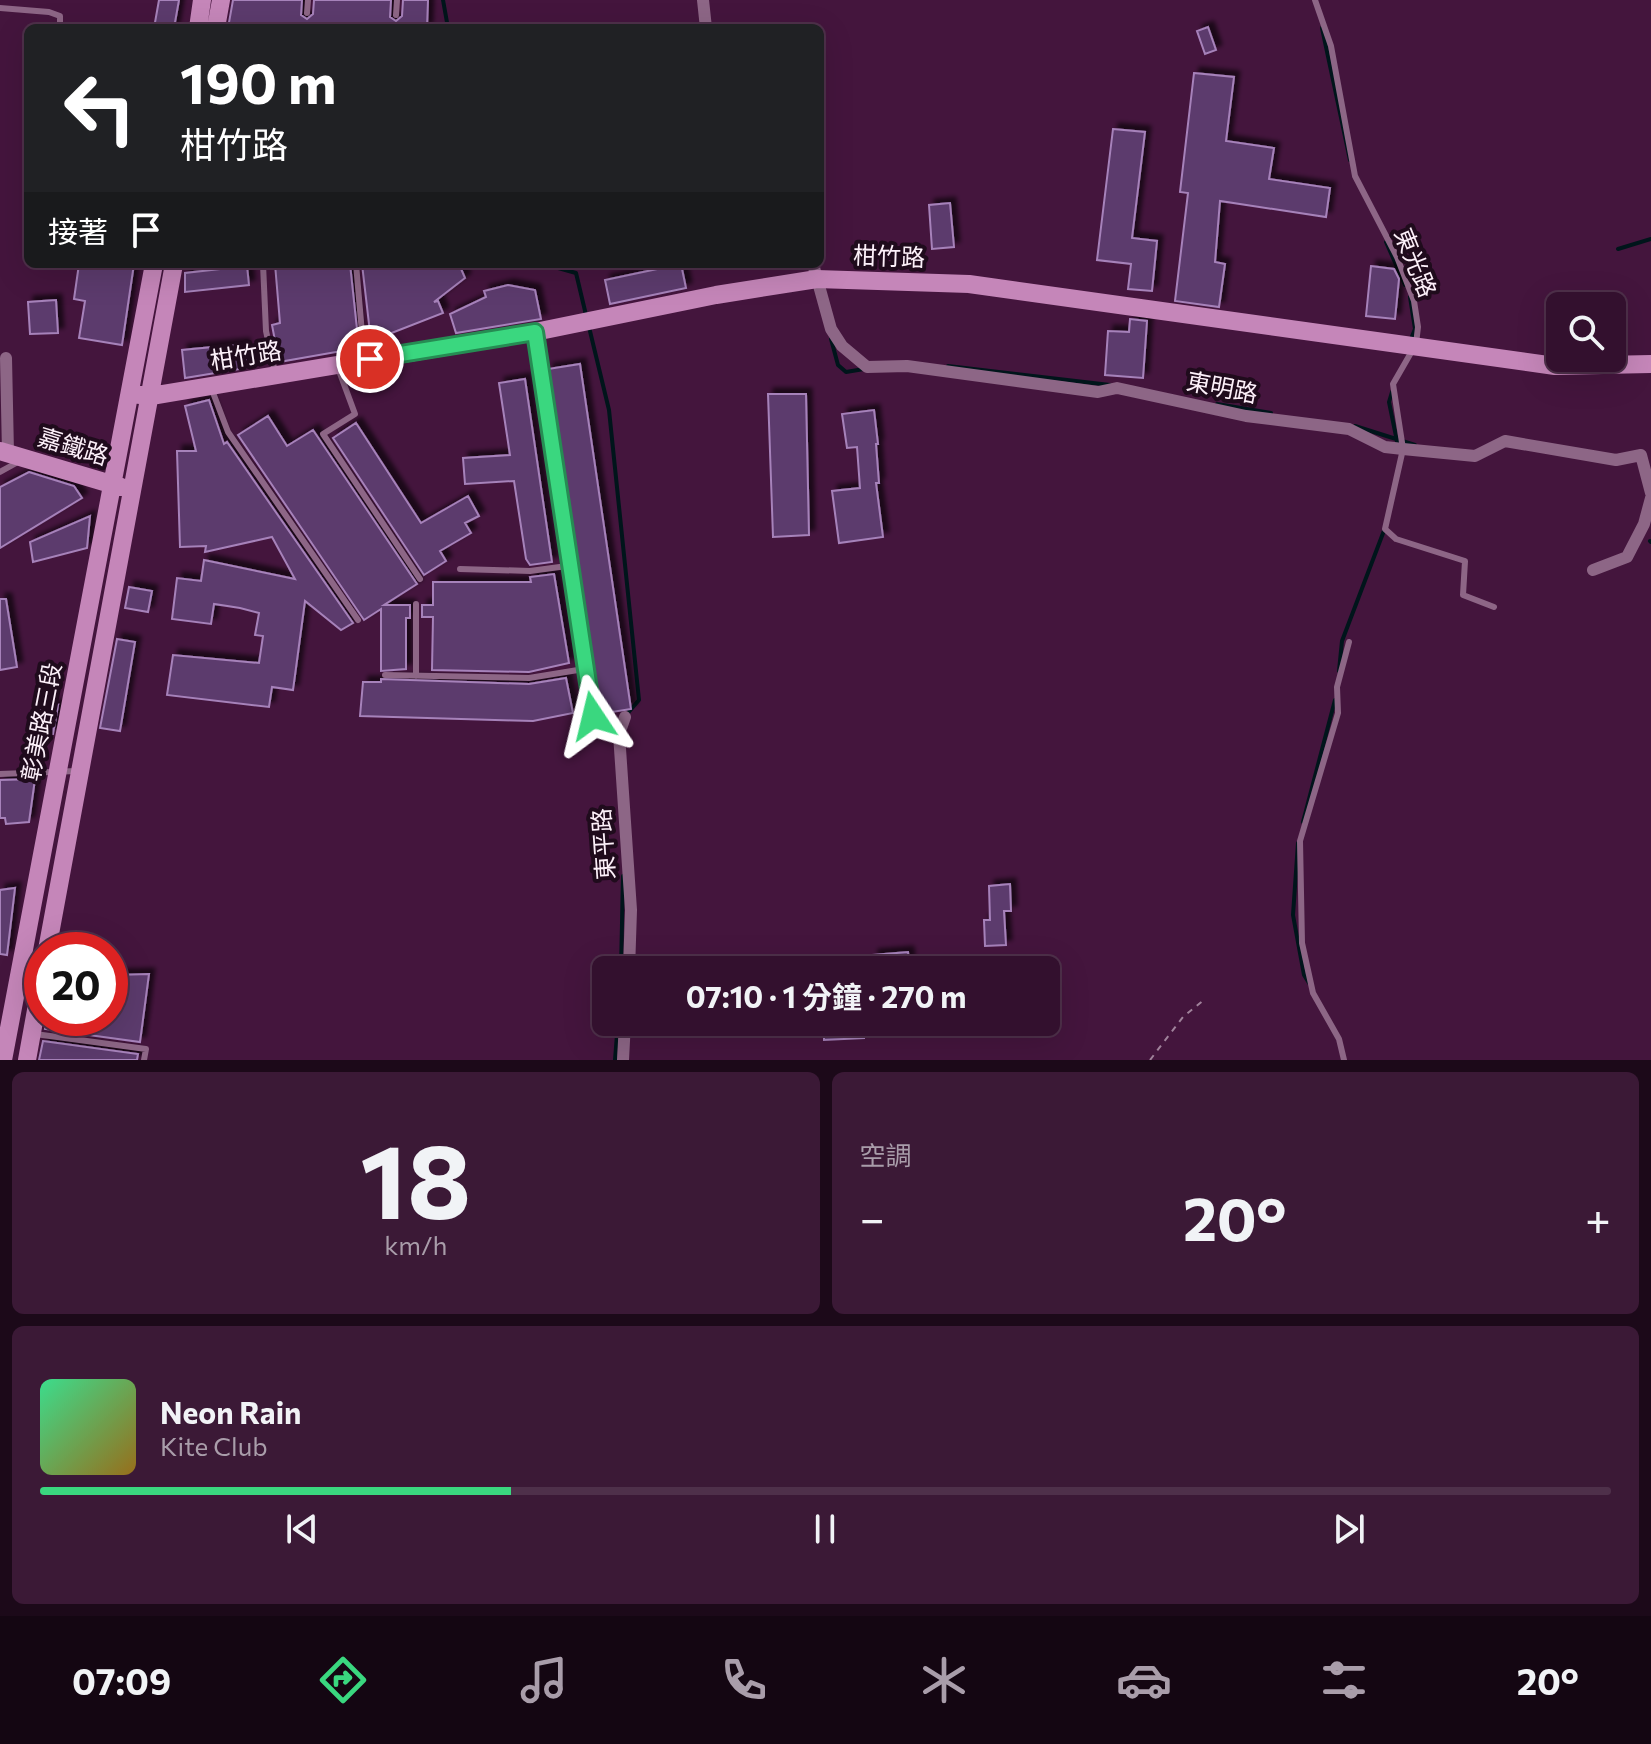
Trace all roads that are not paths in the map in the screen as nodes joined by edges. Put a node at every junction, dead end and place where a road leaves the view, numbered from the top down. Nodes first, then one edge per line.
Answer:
1 (202, 0) edge
2 (221, 0) edge
3 (308, 0) edge
4 (397, 0) edge
5 (703, 0) edge
6 (1315, 0) edge
7 (0, 8) edge
8 (307, 13) dead end
9 (396, 15) dead end
10 (60, 24) edge
11 (199, 24) edge
12 (217, 24) edge
13 (706, 24) edge
14 (153, 268) edge
15 (173, 268) edge
16 (263, 268) edge
17 (356, 268) edge
18 (815, 272) edge
19 (535, 332) junction
20 (1416, 344) junction
21 (6, 358) dead end
22 (370, 359) junction
23 (1651, 364) edge
24 (336, 365) junction
25 (276, 376) junction
26 (211, 386) junction
27 (130, 394) junction
28 (151, 396) junction
29 (1403, 449) junction
30 (11, 454) edge
31 (0, 472) edge
32 (113, 484) junction
33 (131, 490) junction
34 (1651, 495) edge
35 (567, 566) junction
36 (460, 569) dead end
37 (1593, 570) dead end
38 (420, 579) dead end
39 (416, 604) dead end
40 (1494, 607) dead end
41 (358, 620) dead end
42 (1349, 642) dead end
43 (584, 669) junction
44 (385, 675) dead end
45 (416, 676) junction
46 (593, 716) dead end
47 (625, 717) dead end
48 (58, 769) junction
49 (80, 772) junction
50 (0, 774) edge
51 (50, 932) edge
52 (629, 956) edge
53 (32, 1036) edge
54 (47, 1036) edge
55 (624, 1036) edge
56 (3, 1060) edge
57 (27, 1060) edge
58 (144, 1060) edge
59 (623, 1060) edge
60 (1344, 1060) edge

1 - 11 main road
2 - 12 main road
3 - 8 lane
4 - 9 lane
5 - 13 street
6 - 20 lane, 東光路
7 - 10 lane
14 - 27 main road, 彰美路三段
15 - 28 main road, 彰美路三段
16 - 25 lane
17 - 22 lane
18 - 19 main road, 柑竹路
18 - 20 main road, 柑竹路
18 - 29 street, 東明路
19 - 22 main road, 柑竹路
19 - 35 lane
20 - 23 main road, 柑竹路
20 - 29 lane
21 - 30 street
22 - 24 main road, 柑竹路
24 - 25 main road, 柑竹路
24 - 38 lane
25 - 26 main road, 柑竹路
26 - 28 main road, 柑竹路
26 - 41 lane
27 - 28 main road, 柑竹路
27 - 32 main road, 彰美路三段
28 - 33 main road, 彰美路三段
29 - 34 street, 東明路
29 - 40 lane
30 - 31 lane
30 - 32 main road, 嘉鐵路
32 - 33 main road, 嘉鐵路
32 - 48 main road, 彰美路三段
33 - 49 main road, 彰美路三段
34 - 37 street, 東明路
35 - 36 lane
35 - 43 lane
39 - 45 lane
42 - 60 lane
43 - 45 lane
43 - 46 lane
44 - 45 lane
47 - 52 street, 東平路
48 - 49 lane
48 - 50 lane
48 - 56 main road, 彰美路三段
49 - 51 main road, 彰美路三段
53 - 57 main road
54 - 58 lane
55 - 59 street

